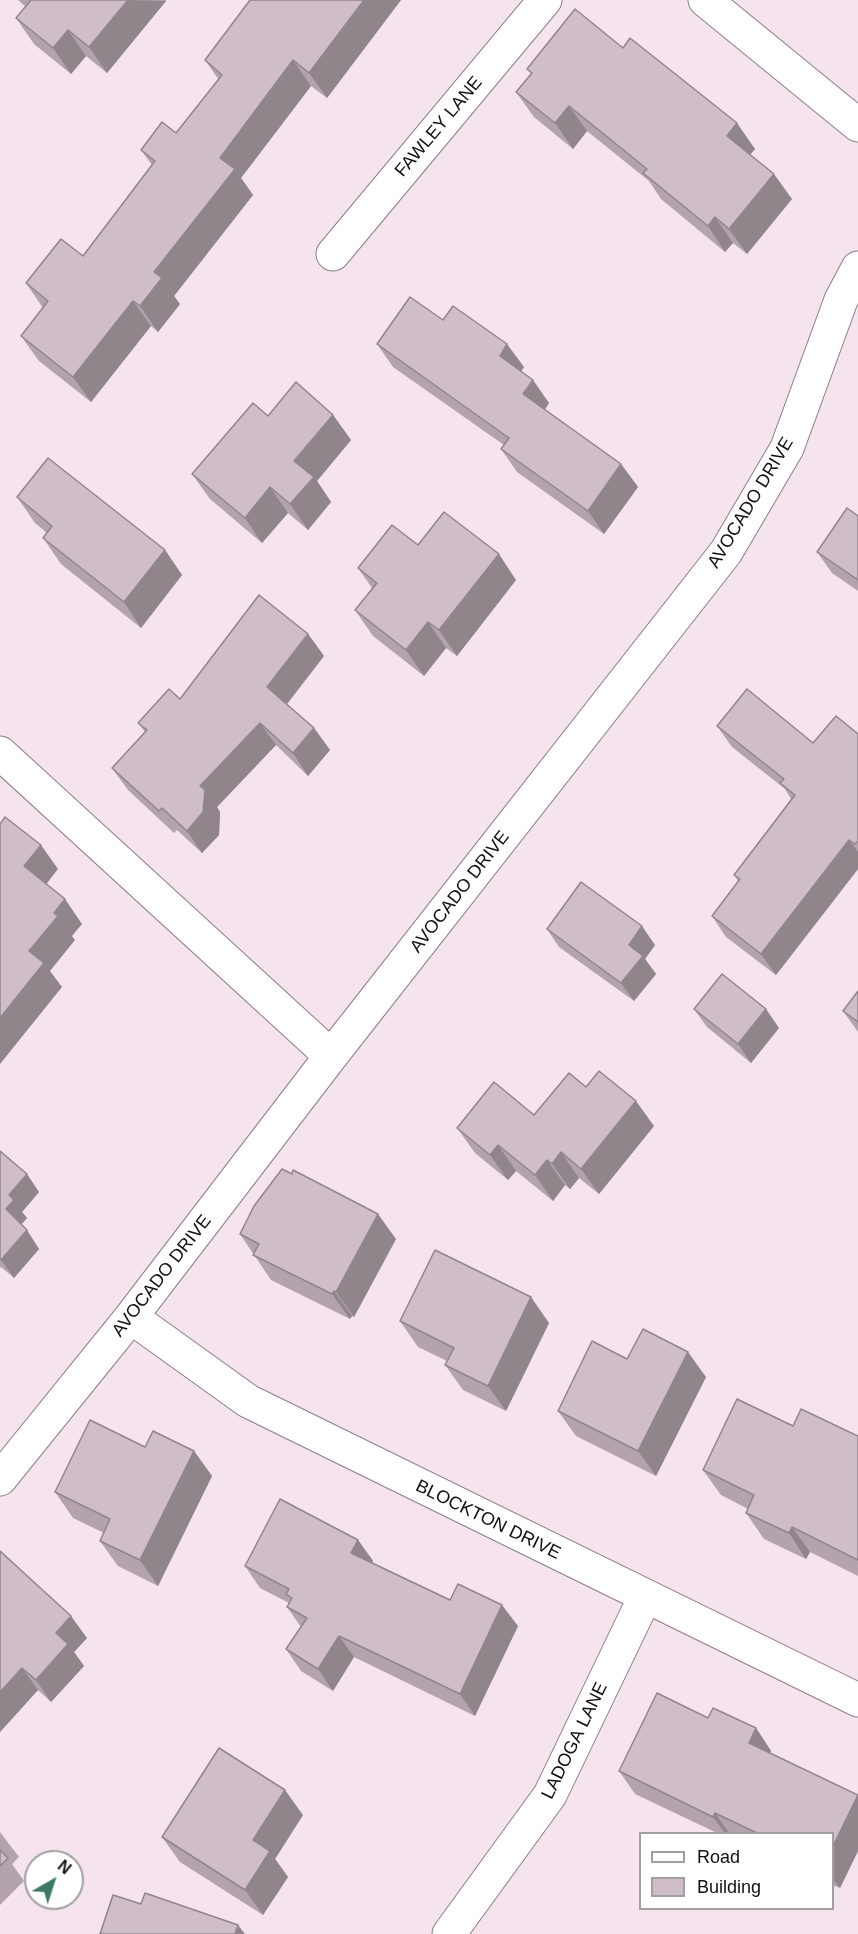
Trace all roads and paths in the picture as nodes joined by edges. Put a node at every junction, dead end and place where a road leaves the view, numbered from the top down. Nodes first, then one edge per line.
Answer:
1 (545, 0) edge
2 (705, 0) edge
3 (858, 125) edge
4 (333, 254) dead end
5 (858, 268) edge
6 (0, 753) edge
7 (331, 1056) junction
8 (131, 1317) junction
9 (0, 1479) edge
10 (645, 1597) junction
11 (858, 1700) edge
12 (448, 1934) edge

1 - 4 street, FAWLEY LANE
2 - 3 street
5 - 7 street, AVOCADO DRIVE
6 - 7 street
7 - 8 street, AVOCADO DRIVE
8 - 9 street, AVOCADO DRIVE
8 - 10 street, BLOCKTON DRIVE
10 - 11 street, BLOCKTON DRIVE
10 - 12 street, LADOGA LANE

